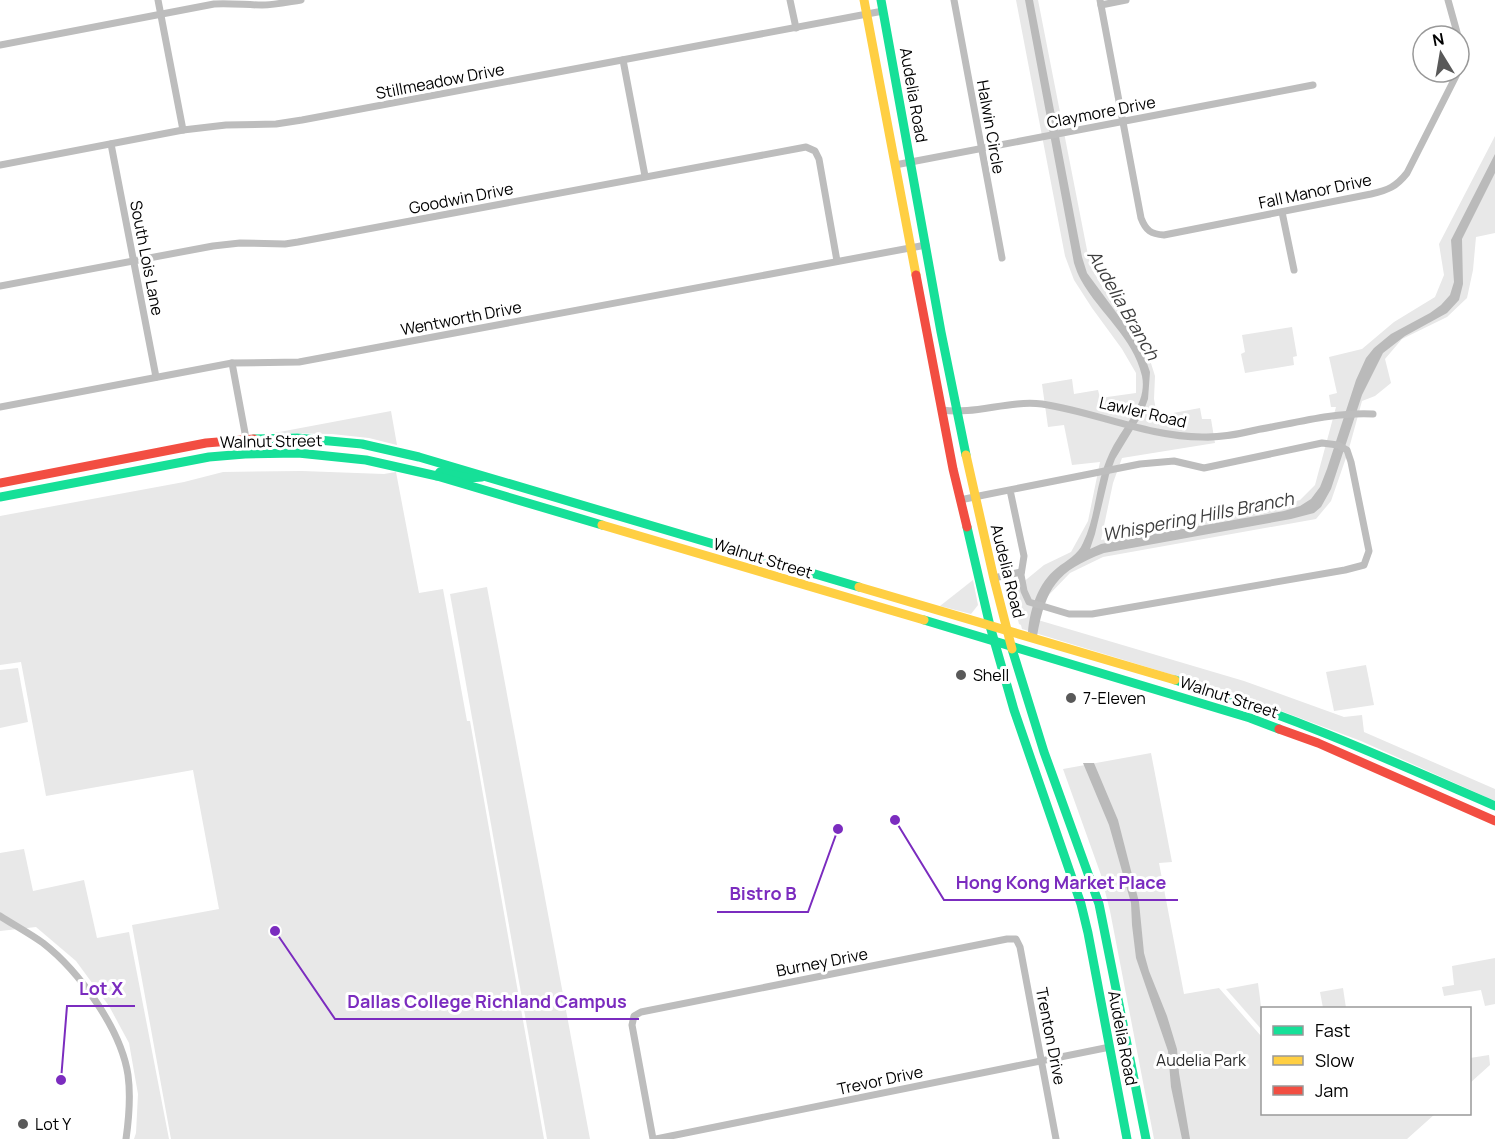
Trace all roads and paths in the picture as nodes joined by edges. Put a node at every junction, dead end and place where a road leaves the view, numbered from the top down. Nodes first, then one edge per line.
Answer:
1 (158, 0) edge
2 (301, 0) edge
3 (790, 0) edge
4 (864, 0) edge
5 (881, 0) edge
6 (954, 0) edge
7 (1126, 0) edge
8 (1448, 0) edge
9 (1101, 2) edge
10 (883, 11) junction
11 (161, 14) junction
12 (866, 14) junction
13 (1455, 24) edge
14 (796, 28) junction
15 (0, 45) edge
16 (623, 60) junction
17 (1452, 84) edge
18 (1313, 85) dead end
19 (1123, 121) junction
20 (183, 130) junction
21 (111, 144) junction
22 (981, 148) junction
23 (911, 162) junction
24 (0, 165) edge
25 (895, 165) junction
26 (645, 176) junction
27 (1282, 212) junction
28 (926, 245) junction
29 (911, 248) junction
30 (1002, 258) dead end
31 (134, 261) junction
32 (837, 261) junction
33 (1294, 270) dead end
34 (0, 286) edge
35 (232, 363) junction
36 (156, 377) junction
37 (0, 407) edge
38 (942, 410) junction
39 (956, 412) junction
40 (1374, 414) dead end
41 (246, 439) junction
42 (245, 454) junction
43 (436, 476) junction
44 (487, 476) junction
45 (0, 483) edge
46 (1011, 490) junction
47 (0, 497) edge
48 (974, 497) junction
49 (960, 500) junction
50 (610, 513) junction
51 (606, 527) junction
52 (746, 553) junction
53 (741, 567) junction
54 (1021, 572) junction
55 (994, 578) junction
56 (990, 626) junction
57 (1008, 632) junction
58 (993, 641) junction
59 (1011, 646) junction
60 (1495, 806) edge
61 (1495, 821) edge
62 (1079, 847) junction
63 (1063, 852) junction
64 (0, 916) edge
65 (1016, 939) joint
66 (1127, 1043) junction
67 (1110, 1047) junction
68 (1042, 1060) junction
69 (126, 1139) edge
70 (655, 1139) edge
71 (1056, 1139) edge
72 (1128, 1139) edge
73 (1146, 1139) edge

1 - 11 street
2 - 11 street
3 - 14 street
4 - 12 main road, Audelia Road
5 - 10 main road, Audelia Road
6 - 22 street, Halwin Circle
7 - 9 street
8 - 13 street, Fall Manor Drive
9 - 19 street
10 - 12 street, Stillmeadow Drive
10 - 23 main road, Audelia Road
11 - 15 street
11 - 20 street
12 - 14 street, Stillmeadow Drive
12 - 25 main road, Audelia Road
14 - 16 street, Stillmeadow Drive
16 - 20 street, Stillmeadow Drive
16 - 26 street
17 - 27 street, Fall Manor Drive
18 - 19 street, Claymore Drive
19 - 22 street, Claymore Drive
19 - 27 street, Fall Manor Drive
20 - 21 street, Stillmeadow Drive
21 - 24 street, Stillmeadow Drive
21 - 31 street, South Lois Lane
22 - 23 street, Claymore Drive
22 - 30 street, Halwin Circle
23 - 25 street, Claymore Drive
23 - 28 main road, Audelia Road
25 - 29 main road, Audelia Road
26 - 31 street, Goodwin Drive
26 - 32 street, Goodwin Drive
27 - 33 street
28 - 29 street, Wentworth Drive
28 - 39 main road, Audelia Road
29 - 32 street, Wentworth Drive
29 - 38 main road, Audelia Road
31 - 34 street, Goodwin Drive
31 - 36 street, South Lois Lane
32 - 35 street, Wentworth Drive
35 - 36 street, Wentworth Drive
35 - 41 street
36 - 37 street, Wentworth Drive
38 - 39 street, Lawler Road
38 - 49 main road, Audelia Road
39 - 40 street, Lawler Road
39 - 48 main road, Audelia Road
41 - 42 street
41 - 44 main road, Walnut Street
41 - 45 main road, Walnut Street
42 - 43 main road, Walnut Street
42 - 47 main road, Walnut Street
43 - 44 main road
43 - 51 main road, Walnut Street
44 - 50 main road, Walnut Street
46 - 48 street
46 - 54 street
46 - 54 street
48 - 49 street
48 - 55 main road, Audelia Road
49 - 56 main road, Audelia Road
50 - 51 main road
50 - 52 main road, Walnut Street
51 - 53 main road, Walnut Street
52 - 53 main road
52 - 56 main road, Walnut Street
53 - 58 main road, Walnut Street
54 - 55 street
55 - 57 main road, Audelia Road
56 - 57 main road, Walnut Street
56 - 58 main road, Audelia Road
57 - 59 main road, Audelia Road
57 - 60 main road, Walnut Street
58 - 59 main road, Walnut Street
58 - 63 main road, Audelia Road
59 - 61 main road, Walnut Street
59 - 62 main road, Audelia Road
62 - 63 main road
62 - 66 main road, Audelia Road
63 - 67 main road, Audelia Road
64 - 69 street
65 - 68 street, Trenton Drive
65 - 70 street, Burney Drive
66 - 67 main road
66 - 73 main road, Audelia Road
67 - 68 street, Trevor Drive
67 - 72 main road, Audelia Road
68 - 70 street, Trevor Drive
68 - 71 street, Trenton Drive

